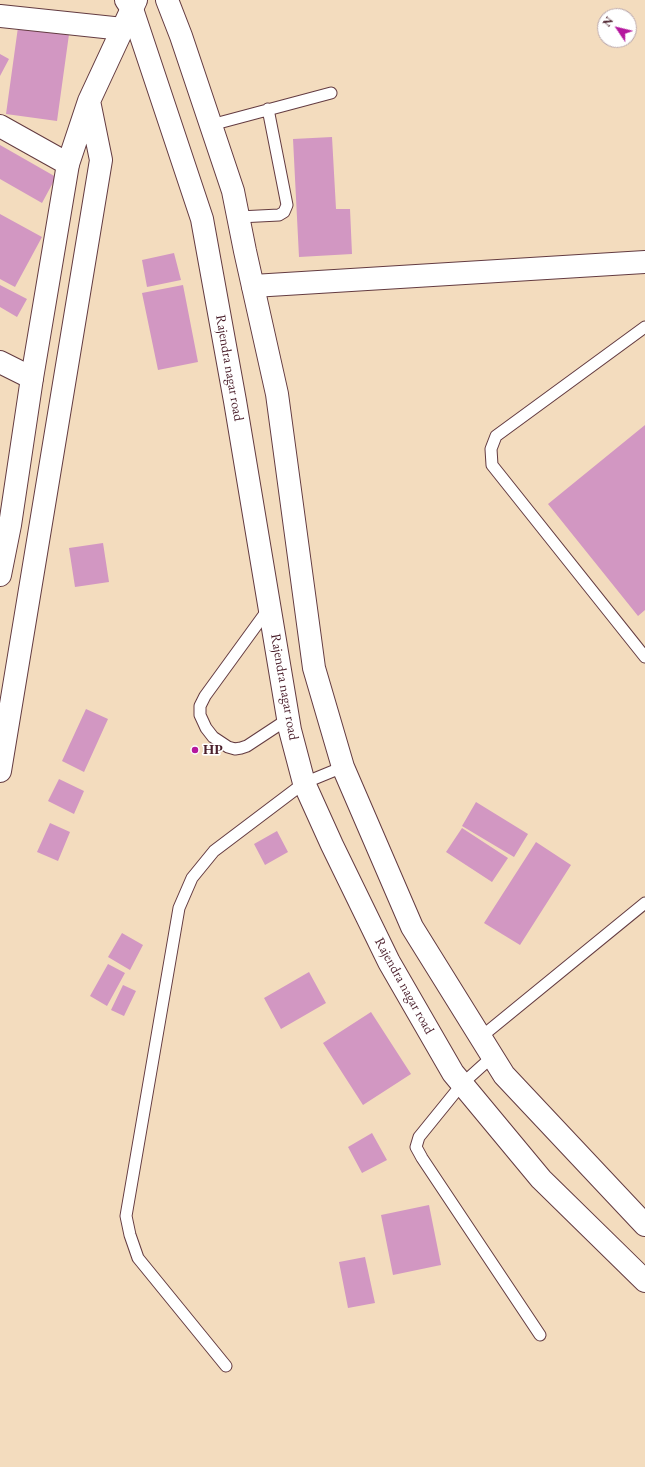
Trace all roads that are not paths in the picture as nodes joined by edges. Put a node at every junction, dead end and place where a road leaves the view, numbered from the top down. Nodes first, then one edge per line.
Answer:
1 (167, 0) edge
2 (131, 3) edge
3 (0, 16) edge
4 (123, 29) junction
5 (331, 93) dead end
6 (90, 101) junction
7 (268, 109) junction
8 (211, 125) junction
9 (0, 126) edge
10 (68, 164) junction
11 (238, 218) junction
12 (645, 262) edge
13 (254, 286) junction
14 (645, 327) edge
15 (0, 362) edge
16 (32, 378) junction
17 (5, 523) edge
18 (0, 575) edge
19 (270, 607) junction
20 (645, 657) edge
21 (288, 719) junction
22 (343, 767) junction
23 (0, 771) edge
24 (304, 783) junction
25 (645, 903) edge
26 (481, 1037) junction
27 (493, 1056) junction
28 (462, 1084) junction
29 (645, 1225) edge
30 (645, 1281) edge
31 (540, 1335) dead end
32 (226, 1366) dead end

1 - 8 main road
2 - 4 main road
2 - 19 main road, Rajendra nagar road
3 - 4 main road
4 - 6 main road
5 - 7 lane
6 - 10 main road
6 - 23 main road
7 - 8 lane
7 - 11 lane
8 - 11 main road
9 - 10 main road
10 - 16 main road
11 - 13 main road
12 - 13 main road
13 - 22 main road
14 - 20 lane
15 - 16 main road
16 - 17 main road
17 - 18 main road
19 - 21 main road, Rajendra nagar road
19 - 21 lane
21 - 24 main road, Rajendra nagar road
22 - 24 lane
22 - 26 main road
24 - 28 main road, Rajendra nagar road
24 - 32 lane
25 - 26 lane
26 - 27 main road
27 - 28 lane
27 - 29 main road
28 - 30 main road, Rajendra nagar road
28 - 31 lane

